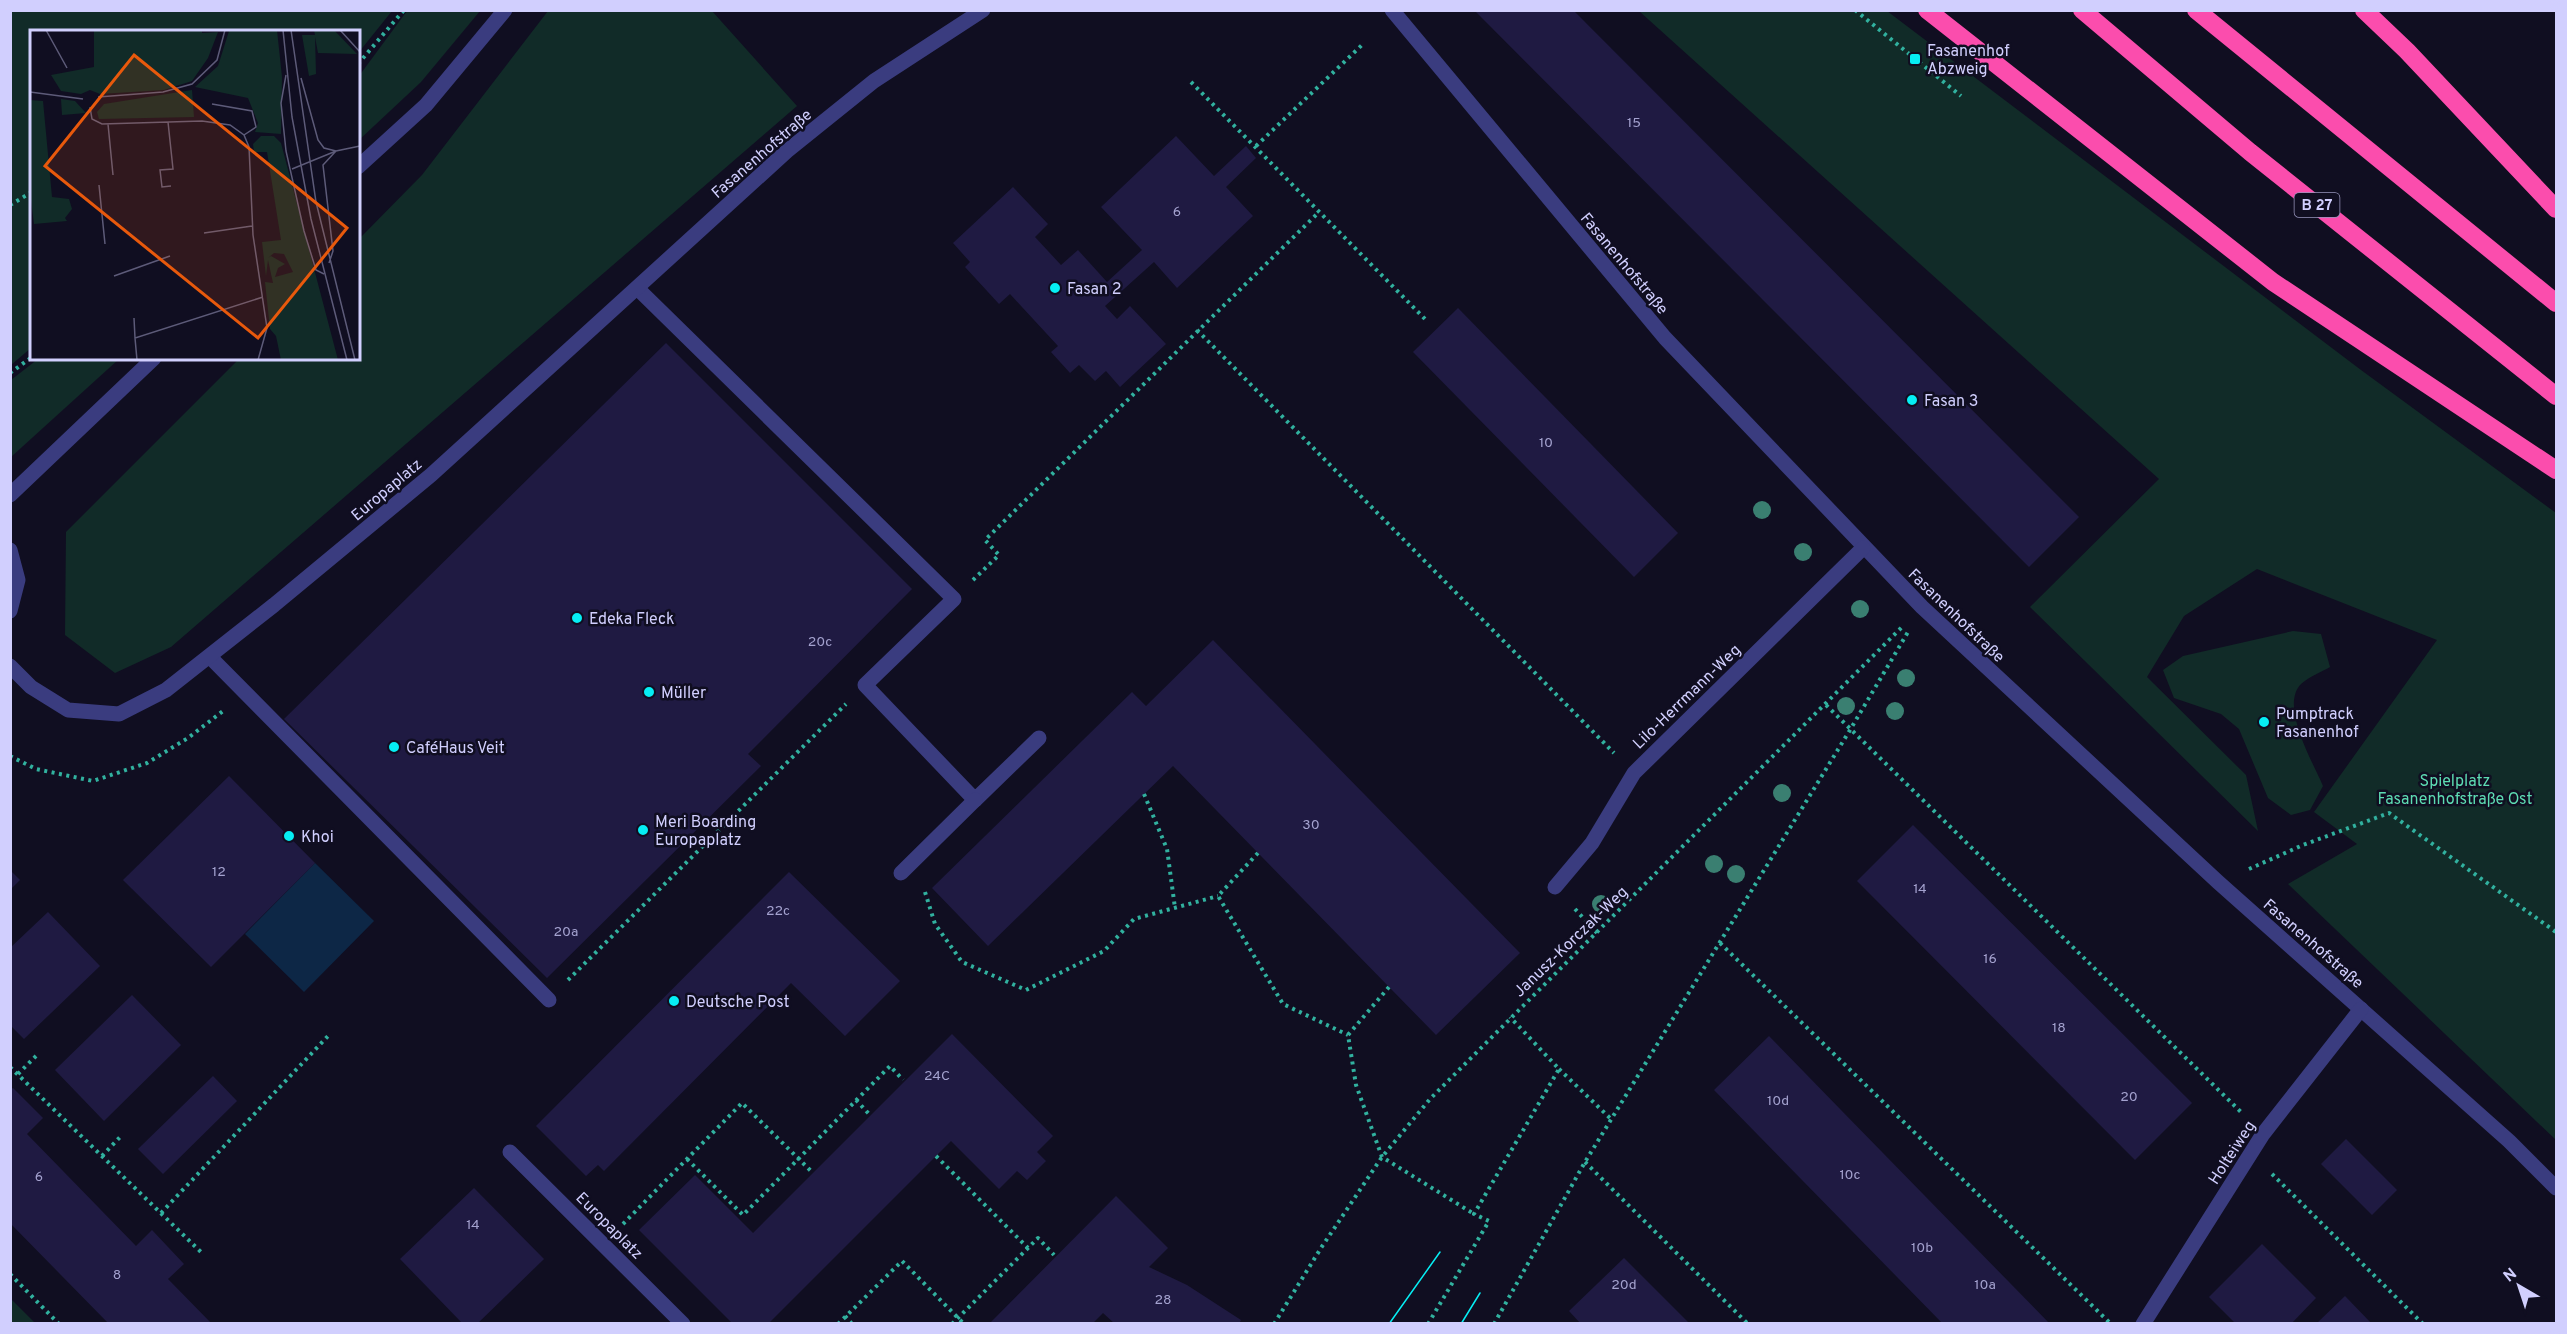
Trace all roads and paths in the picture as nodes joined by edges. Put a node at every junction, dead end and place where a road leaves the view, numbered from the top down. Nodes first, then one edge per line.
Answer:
1 (404, 10) edge
2 (505, 10) edge
3 (983, 10) edge
4 (1392, 10) edge
5 (1855, 10) edge
6 (1927, 10) edge
7 (2082, 10) edge
8 (2196, 10) edge
9 (2364, 10) edge
10 (1363, 44) dead end
11 (365, 55) junction
12 (360, 56) edge
13 (360, 61) edge
14 (1191, 82) dead end
15 (1960, 96) dead end
16 (1256, 146) junction
17 (360, 165) edge
18 (30, 193) edge
19 (10, 206) edge
20 (2556, 209) edge
21 (1319, 212) junction
22 (637, 288) junction
23 (2556, 303) edge
24 (1425, 319) dead end
25 (1197, 330) junction
26 (578, 342) joint
27 (30, 359) edge
28 (152, 360) edge
29 (10, 374) edge
30 (2556, 396) edge
31 (2556, 470) edge
32 (10, 495) edge
33 (1863, 548) junction
34 (10, 550) edge
35 (954, 598) junction
36 (1922, 607) junction
37 (10, 611) edge
38 (210, 657) junction
39 (10, 666) edge
40 (865, 685) junction
41 (245, 692) junction
42 (1826, 705) junction
43 (1850, 730) junction
44 (1039, 738) dead end
45 (10, 756) edge
46 (1634, 773) junction
47 (1144, 794) dead end
48 (975, 800) junction
49 (1258, 853) dead end
50 (915, 859) junction
51 (902, 873) dead end
52 (2218, 882) junction
53 (1555, 887) dead end
54 (1218, 896) junction
55 (1175, 908) junction
56 (2556, 932) edge
57 (1720, 943) junction
58 (1389, 987) dead end
59 (549, 1000) joint
60 (2361, 1009) junction
61 (1510, 1017) junction
62 (1348, 1035) junction
63 (328, 1036) dead end
64 (37, 1055) dead end
65 (10, 1067) edge
66 (1559, 1069) junction
67 (18, 1074) junction
68 (903, 1080) dead end
69 (856, 1100) junction
70 (869, 1114) dead end
71 (1612, 1120) junction
72 (2263, 1134) junction
73 (122, 1135) dead end
74 (510, 1152) dead end
75 (2251, 1154) junction
76 (102, 1156) junction
77 (936, 1156) dead end
78 (798, 1158) junction
79 (1382, 1158) junction
80 (687, 1159) junction
81 (1586, 1162) junction
82 (811, 1172) dead end
83 (2556, 1188) edge
84 (161, 1213) junction
85 (1474, 1214) junction
86 (604, 1244) junction
87 (1028, 1248) junction
88 (203, 1254) dead end
89 (1054, 1255) dead end
90 (10, 1274) edge
91 (846, 1316) junction
92 (958, 1317) junction
93 (59, 1323) edge
94 (683, 1323) edge
95 (838, 1323) edge
96 (852, 1323) edge
97 (952, 1323) edge
98 (964, 1323) edge
99 (1274, 1323) edge
100 (1428, 1323) edge
101 (1494, 1323) edge
102 (1748, 1323) edge
103 (2111, 1323) edge
104 (2143, 1323) edge
105 (2424, 1323) edge

1 - 11 path
2 - 17 street
3 - 22 street, Fasanenhofstraße
4 - 33 street, Fasanenhofstraße
5 - 15 path
6 - 31 highway
7 - 30 highway, B 27
8 - 23 highway
9 - 20 highway
10 - 16 path
11 - 12 path
11 - 13 path
14 - 16 path
16 - 21 path
18 - 19 path
21 - 24 path
21 - 25 path
22 - 26 street, Fasanenhofstraße
22 - 35 street
25 - 35 path
25 - 46 path
26 - 38 street, Europaplatz
27 - 29 path
28 - 32 street
33 - 36 street, Fasanenhofstraße
33 - 46 street, Lilo-Herrmann-Weg
34 - 37 street
35 - 40 street
36 - 42 path, Janusz-Korczak-Weg
36 - 43 path
36 - 52 street, Fasanenhofstraße
38 - 39 street, Europaplatz
38 - 41 street
40 - 48 street
40 - 59 path
41 - 45 path
41 - 59 street
42 - 43 path
42 - 61 path, Janusz-Korczak-Weg
43 - 57 path
43 - 72 path
44 - 48 street
46 - 53 street, Lilo-Herrmann-Weg
47 - 55 path
48 - 50 street
49 - 54 path
50 - 51 street
50 - 55 path
52 - 56 path
52 - 60 street, Fasanenhofstraße
54 - 55 path
54 - 62 path
57 - 71 path
57 - 103 path
58 - 62 path
60 - 72 street, Holteiweg
60 - 83 street, Fasanenhofstraße
61 - 66 path
61 - 79 path, Janusz-Korczak-Weg
62 - 79 path
63 - 84 path
64 - 67 path
65 - 67 path
66 - 71 path
66 - 85 path
67 - 76 path
68 - 69 path
69 - 70 path
69 - 78 path
71 - 81 path
72 - 75 street, Holteiweg
73 - 76 path
74 - 86 street, Europaplatz
75 - 104 street, Holteiweg
75 - 105 path
76 - 84 path
77 - 87 path
78 - 80 path
78 - 80 path
78 - 82 path
79 - 85 path
79 - 99 path, Janusz-Korczak-Weg
80 - 86 path
81 - 101 path
81 - 102 path
84 - 88 path
85 - 100 path
86 - 94 street, Europaplatz
87 - 89 path
87 - 92 path
90 - 93 path
91 - 92 path
91 - 95 path
91 - 96 path
92 - 97 path
92 - 98 path

